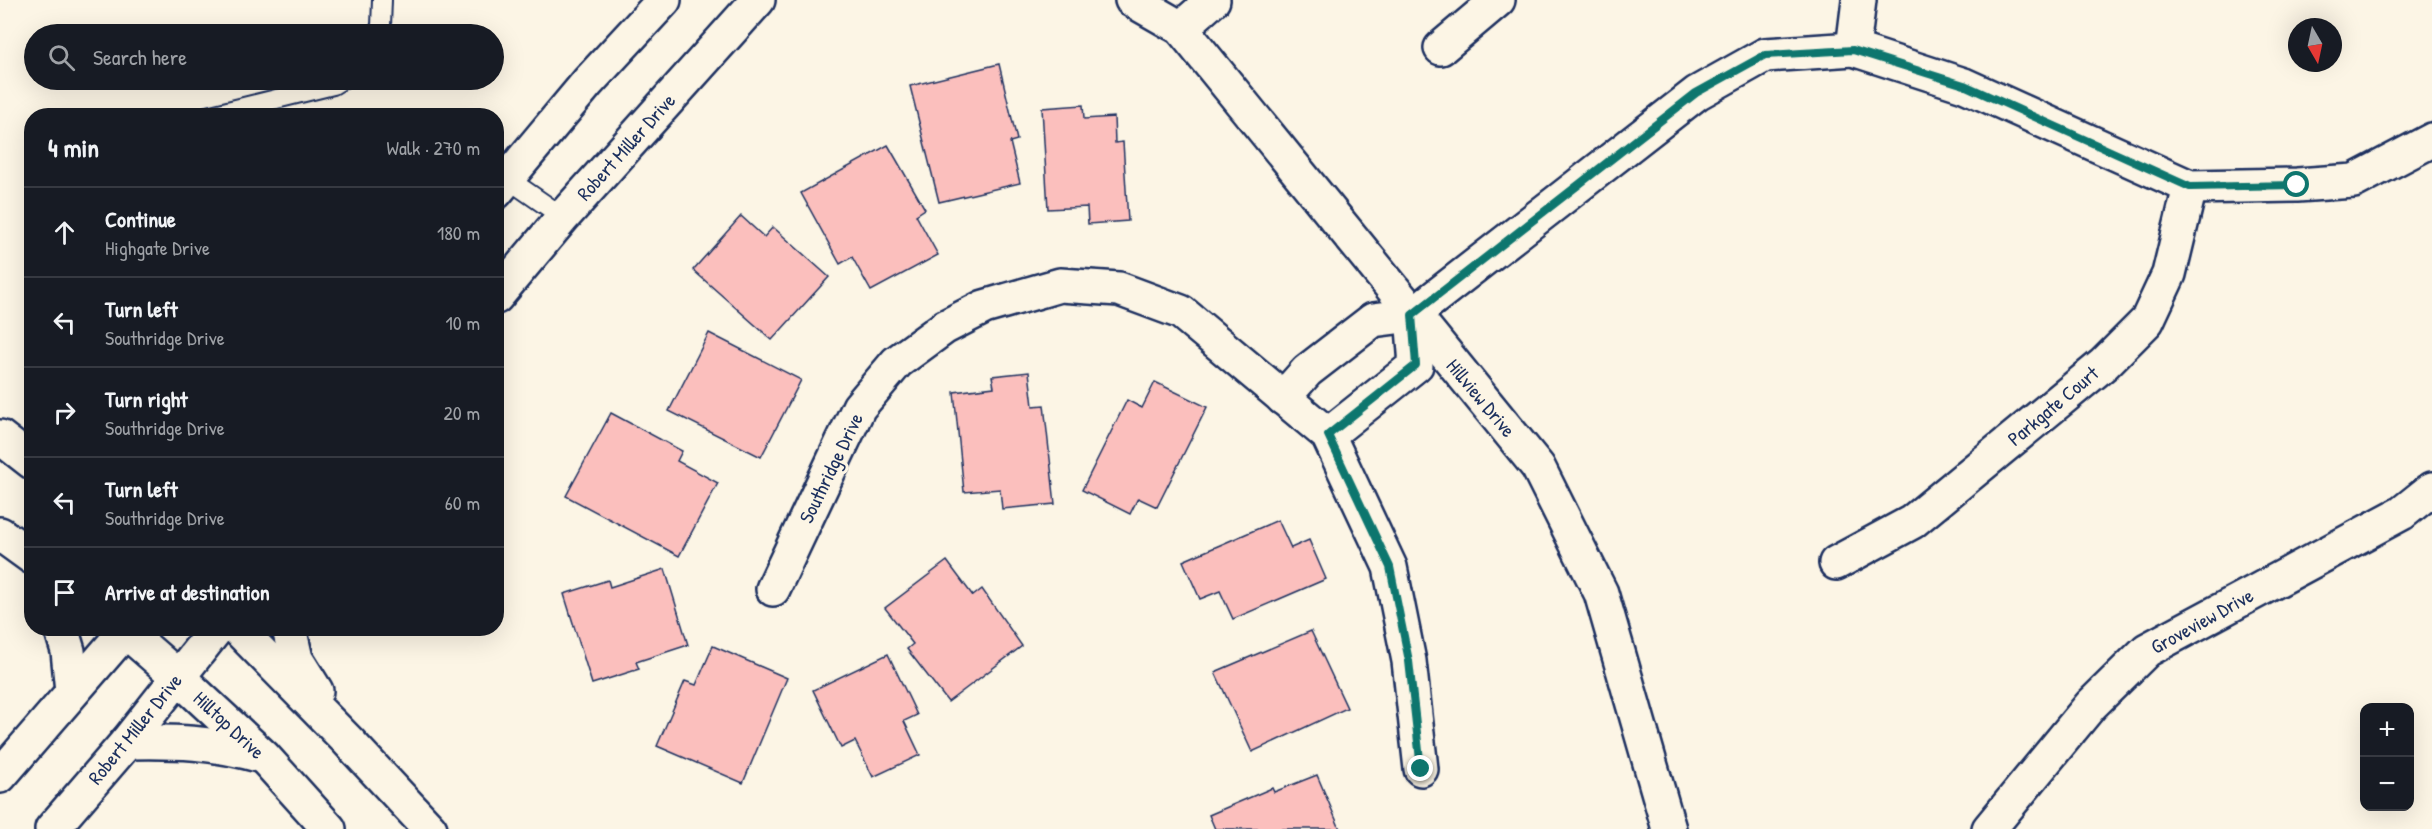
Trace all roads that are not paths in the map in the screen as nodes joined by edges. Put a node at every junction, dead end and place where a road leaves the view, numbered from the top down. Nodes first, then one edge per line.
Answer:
1 (382, 0) edge
2 (664, 0) edge
3 (758, 0) edge
4 (1132, 0) edge
5 (1213, 0) edge
6 (1498, 0) edge
7 (1859, 0) edge
8 (1178, 14) edge
9 (381, 24) edge
10 (1441, 48) dead end
11 (1853, 50) junction
12 (313, 90) edge
13 (240, 108) edge
14 (2432, 140) edge
15 (504, 177) edge
16 (504, 184) edge
17 (2190, 187) junction
18 (563, 217) junction
19 (504, 287) edge
20 (1412, 315) junction
21 (1283, 398) junction
22 (0, 435) edge
23 (1328, 435) junction
24 (24, 447) edge
25 (24, 455) edge
26 (2432, 489) edge
27 (1836, 563) dead end
28 (773, 589) dead end
29 (63, 636) edge
30 (120, 636) edge
31 (134, 636) edge
32 (210, 636) edge
33 (245, 636) edge
34 (291, 636) edge
35 (177, 676) junction
36 (72, 691) junction
37 (348, 741) junction
38 (127, 742) junction
39 (264, 757) junction
40 (1421, 769) dead end
41 (0, 776) edge
42 (52, 829) edge
43 (329, 829) edge
44 (430, 829) edge
45 (1669, 829) edge
46 (1989, 829) edge

1 - 9 lane
2 - 15 street
3 - 18 street, Robert Miller Drive
4 - 8 street
5 - 8 street
6 - 10 street
7 - 11 street
8 - 20 street, Hillview Drive
11 - 17 street
11 - 20 street
12 - 13 lane
14 - 17 street
16 - 18 lane
17 - 27 street, Parkgate Court
18 - 19 street, Robert Miller Drive
20 - 21 street
20 - 23 street
20 - 45 street, Hillview Drive
21 - 23 street, Southridge Drive
21 - 28 street, Southridge Drive
22 - 24 street
22 - 25 street
23 - 40 street, Southridge Drive
26 - 46 street, Groveview Drive
29 - 36 street
30 - 36 street
31 - 35 street, Hilltop Drive
32 - 35 street, Robert Miller Drive
33 - 37 street
34 - 37 street
35 - 38 street, Robert Miller Drive
35 - 39 street, Hilltop Drive
36 - 41 street
37 - 44 street
38 - 39 street
38 - 42 street, Robert Miller Drive
39 - 43 street, Hilltop Drive

